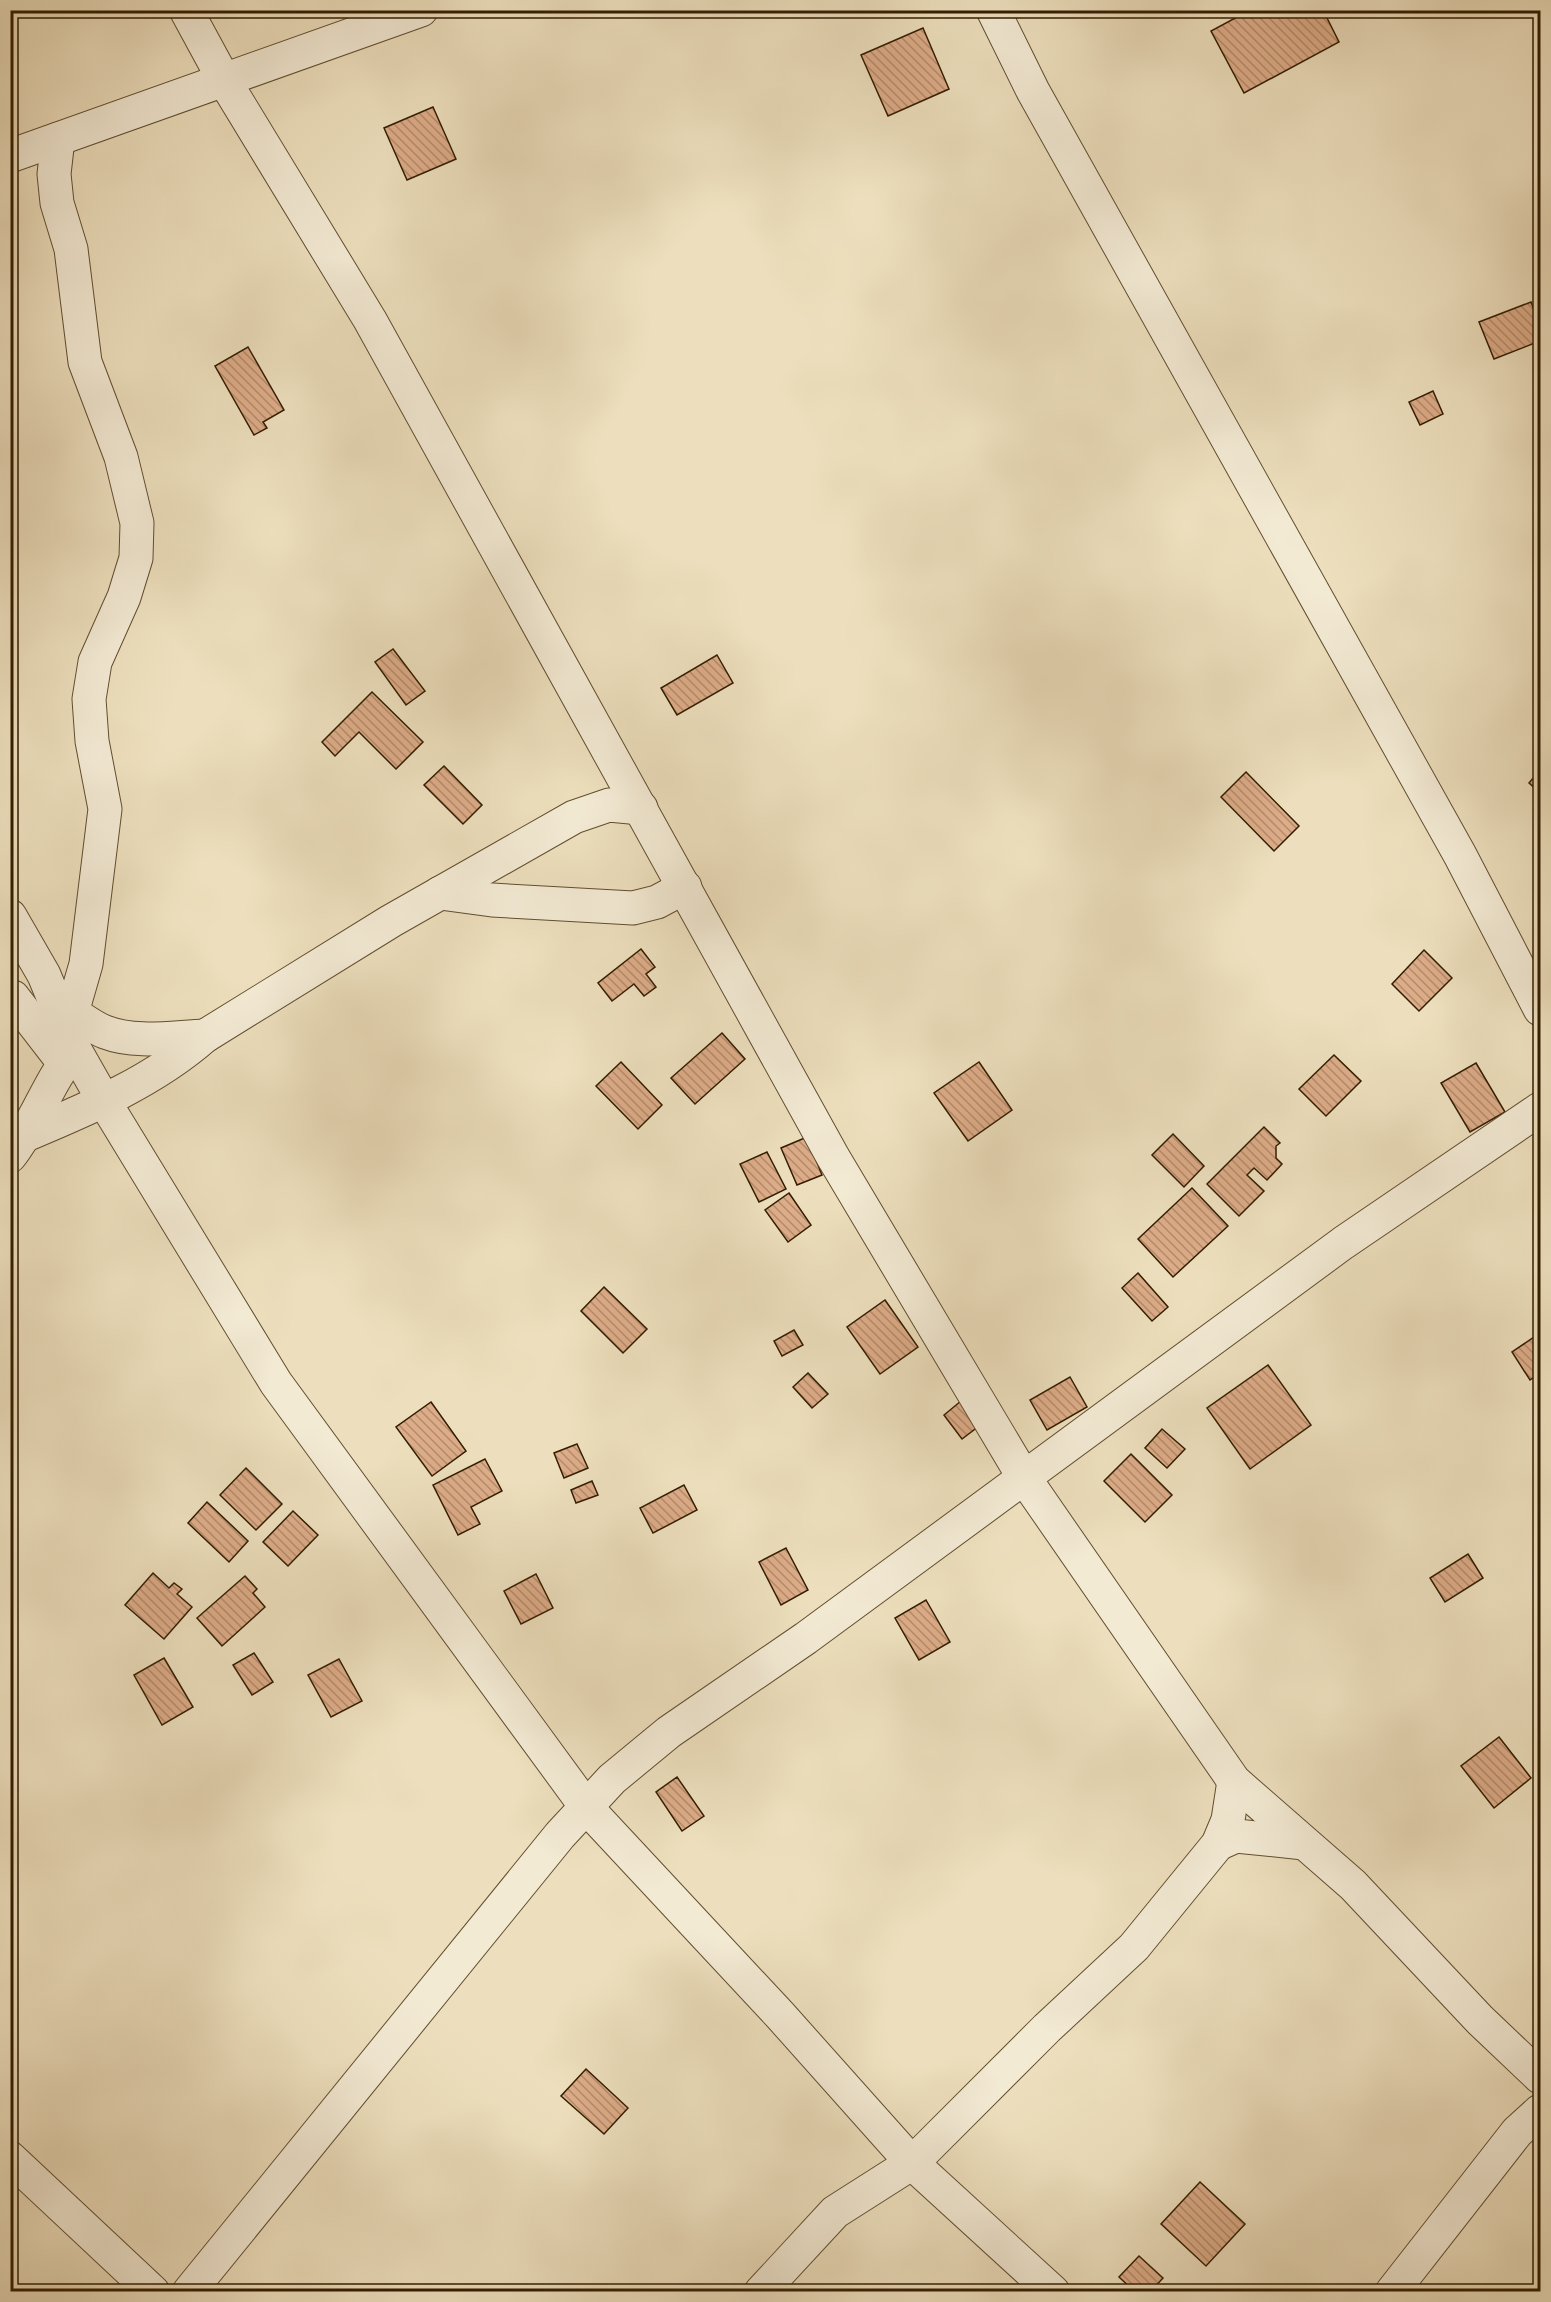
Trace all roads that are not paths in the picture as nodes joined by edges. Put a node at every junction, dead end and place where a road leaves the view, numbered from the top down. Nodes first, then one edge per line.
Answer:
1 (186, 10) edge
2 (421, 10) edge
3 (993, 10) edge
4 (224, 80) junction
5 (58, 139) junction
6 (10, 156) edge
7 (641, 808) junction
8 (685, 887) junction
9 (440, 893) junction
10 (10, 916) edge
11 (12, 997) edge
12 (1540, 1009) edge
13 (67, 1033) junction
14 (205, 1036) junction
15 (104, 1101) junction
16 (1540, 1109) edge
17 (19, 1145) edge
18 (1023, 1476) junction
19 (1234, 1781) junction
20 (587, 1808) junction
21 (1304, 1843) junction
22 (1218, 1844) junction
23 (1540, 2077) edge
24 (1540, 2111) edge
25 (10, 2158) edge
26 (912, 2163) junction
27 (153, 2292) edge
28 (189, 2292) edge
29 (761, 2292) edge
30 (1053, 2292) edge
31 (1392, 2292) edge

1 - 4 street
2 - 4 street
3 - 12 street
4 - 5 street
4 - 7 street
5 - 6 street
5 - 13 street
7 - 8 street
7 - 9 street
8 - 9 street
8 - 18 street
9 - 14 street
10 - 13 street
11 - 13 street
11 - 13 street
13 - 14 street
13 - 15 street
13 - 17 street
14 - 15 street
15 - 17 street
15 - 20 street
16 - 18 street
18 - 19 street
18 - 20 street
19 - 21 street
19 - 22 street
20 - 26 street
20 - 28 street
21 - 22 street
21 - 23 street
22 - 26 street
24 - 31 street
25 - 27 street
26 - 29 street
26 - 30 street

